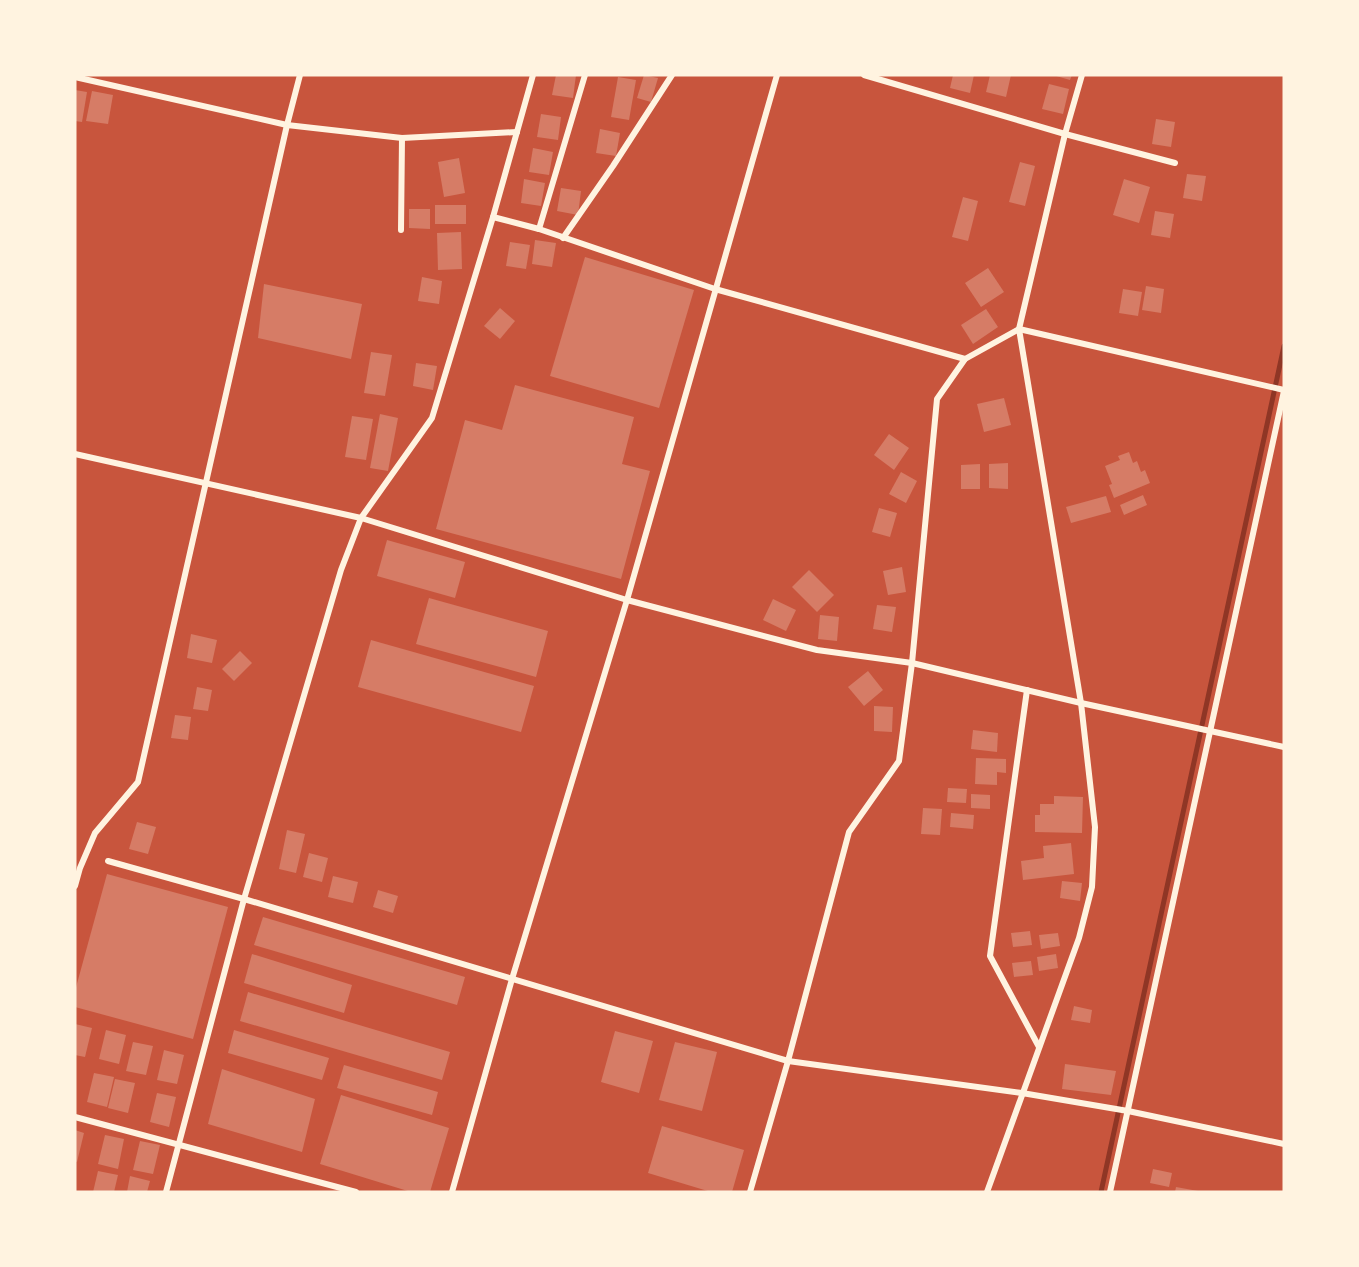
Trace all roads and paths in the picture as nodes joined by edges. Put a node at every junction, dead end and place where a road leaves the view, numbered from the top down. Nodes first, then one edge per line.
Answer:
1 (300, 75) edge
2 (533, 75) edge
3 (585, 75) edge
4 (672, 75) edge
5 (777, 75) edge
6 (864, 75) edge
7 (1082, 75) edge
8 (75, 76) edge
9 (286, 124) junction
10 (517, 132) junction
11 (1065, 134) junction
12 (402, 138) junction
13 (1175, 163) dead end
14 (493, 217) junction
15 (539, 229) junction
16 (401, 230) dead end
17 (563, 238) junction
18 (715, 289) junction
19 (1019, 329) junction
20 (965, 358) junction
21 (1283, 390) edge
22 (75, 454) edge
23 (207, 485) junction
24 (361, 518) junction
25 (627, 600) junction
26 (912, 663) junction
27 (1027, 690) junction
28 (1082, 703) junction
29 (1209, 731) junction
30 (1284, 747) edge
31 (108, 861) dead end
32 (75, 886) edge
33 (244, 899) junction
34 (512, 980) junction
35 (1039, 1047) junction
36 (788, 1061) junction
37 (1022, 1093) junction
38 (1126, 1111) junction
39 (75, 1117) edge
40 (179, 1144) junction
41 (1284, 1144) edge
42 (166, 1192) edge
43 (356, 1192) edge
44 (452, 1192) edge
45 (750, 1192) edge
46 (987, 1192) edge
47 (1110, 1192) edge

1 - 9 street
2 - 10 street
3 - 15 street
4 - 17 street
5 - 18 street
6 - 11 street
7 - 11 street
8 - 9 street
9 - 12 street
9 - 23 street
10 - 12 street
10 - 14 street
11 - 13 street
11 - 19 street
12 - 16 street
14 - 15 street
14 - 24 street
15 - 17 street
17 - 18 street
18 - 20 street
18 - 25 street
19 - 20 street
19 - 21 street
19 - 28 street
20 - 26 street
21 - 29 street
22 - 23 street
23 - 24 street
23 - 32 street
24 - 25 street
24 - 33 street
25 - 26 street
25 - 34 street
26 - 27 street
26 - 36 street
27 - 28 street
27 - 35 street
28 - 29 street
28 - 35 street
29 - 30 street
29 - 38 street
31 - 33 street
33 - 34 street
33 - 40 street
34 - 36 street
34 - 44 street
35 - 37 street
36 - 37 street
36 - 45 street
37 - 38 street
37 - 46 street
38 - 41 street
38 - 47 street
39 - 40 street
40 - 42 street
40 - 43 street

